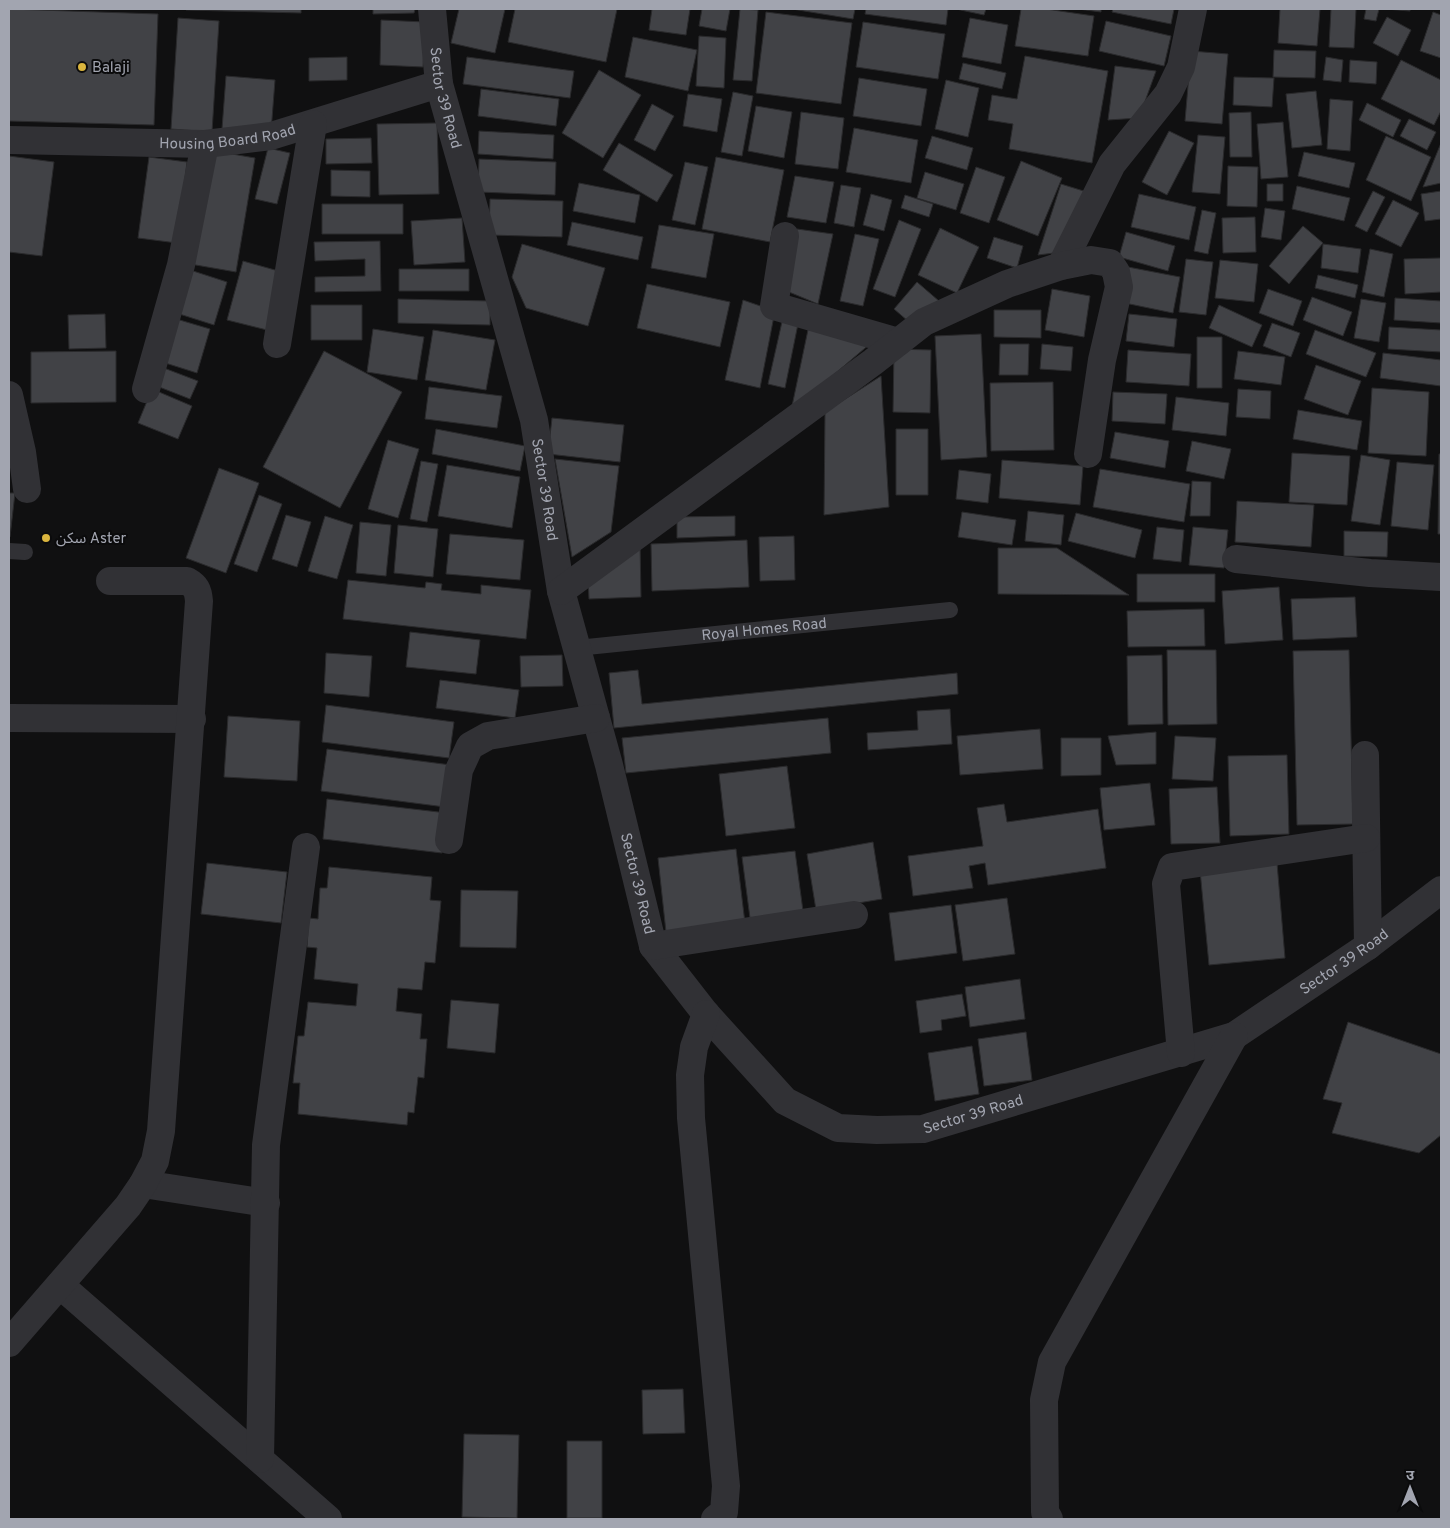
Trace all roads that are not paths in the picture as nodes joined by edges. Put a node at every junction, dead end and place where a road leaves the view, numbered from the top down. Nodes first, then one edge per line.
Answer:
1 (432, 9) edge
2 (1193, 9) edge
3 (439, 84) junction
4 (313, 124) junction
5 (9, 140) edge
6 (205, 144) junction
7 (785, 236) dead end
8 (1061, 266) junction
9 (898, 342) junction
10 (277, 344) dead end
11 (146, 389) dead end
12 (9, 395) edge
13 (1088, 454) dead end
14 (28, 489) dead end
15 (1236, 559) dead end
16 (1441, 577) edge
17 (110, 582) dead end
18 (561, 591) junction
19 (950, 610) dead end
20 (577, 648) junction
21 (9, 718) edge
22 (596, 718) junction
23 (192, 720) junction
24 (1365, 755) dead end
25 (1366, 838) junction
26 (449, 840) dead end
27 (306, 847) dead end
28 (1441, 890) edge
29 (854, 914) dead end
30 (653, 946) junction
31 (1368, 946) junction
32 (706, 1014) junction
33 (1234, 1036) junction
34 (1181, 1052) junction
35 (144, 1184) junction
36 (266, 1204) junction
37 (60, 1285) junction
38 (9, 1343) edge
39 (260, 1459) junction
40 (328, 1519) edge
41 (715, 1519) edge
42 (1049, 1519) edge

1 - 3 street, Sector 39 Road
2 - 8 street
3 - 4 street, Housing Board Road
3 - 18 street, Sector 39 Road
4 - 6 street, Housing Board Road
4 - 10 street
5 - 6 street, Housing Board Road
6 - 11 street
7 - 9 street
8 - 9 street
8 - 13 street
9 - 18 street
12 - 14 street
15 - 16 street
17 - 23 street
18 - 20 street, Sector 39 Road
19 - 20 lane, Royal Homes Road
20 - 22 street, Sector 39 Road
21 - 23 street
22 - 26 street
22 - 30 street, Sector 39 Road
23 - 35 street
24 - 25 street
25 - 31 street
25 - 34 street
27 - 36 street
28 - 31 street, Sector 39 Road
29 - 30 street
30 - 32 street, Sector 39 Road
31 - 33 street, Sector 39 Road
32 - 34 street, Sector 39 Road
32 - 41 street
33 - 34 street, Sector 39 Road
33 - 42 street
35 - 36 street
35 - 37 street
36 - 39 street
37 - 38 street
37 - 39 street
39 - 40 street

